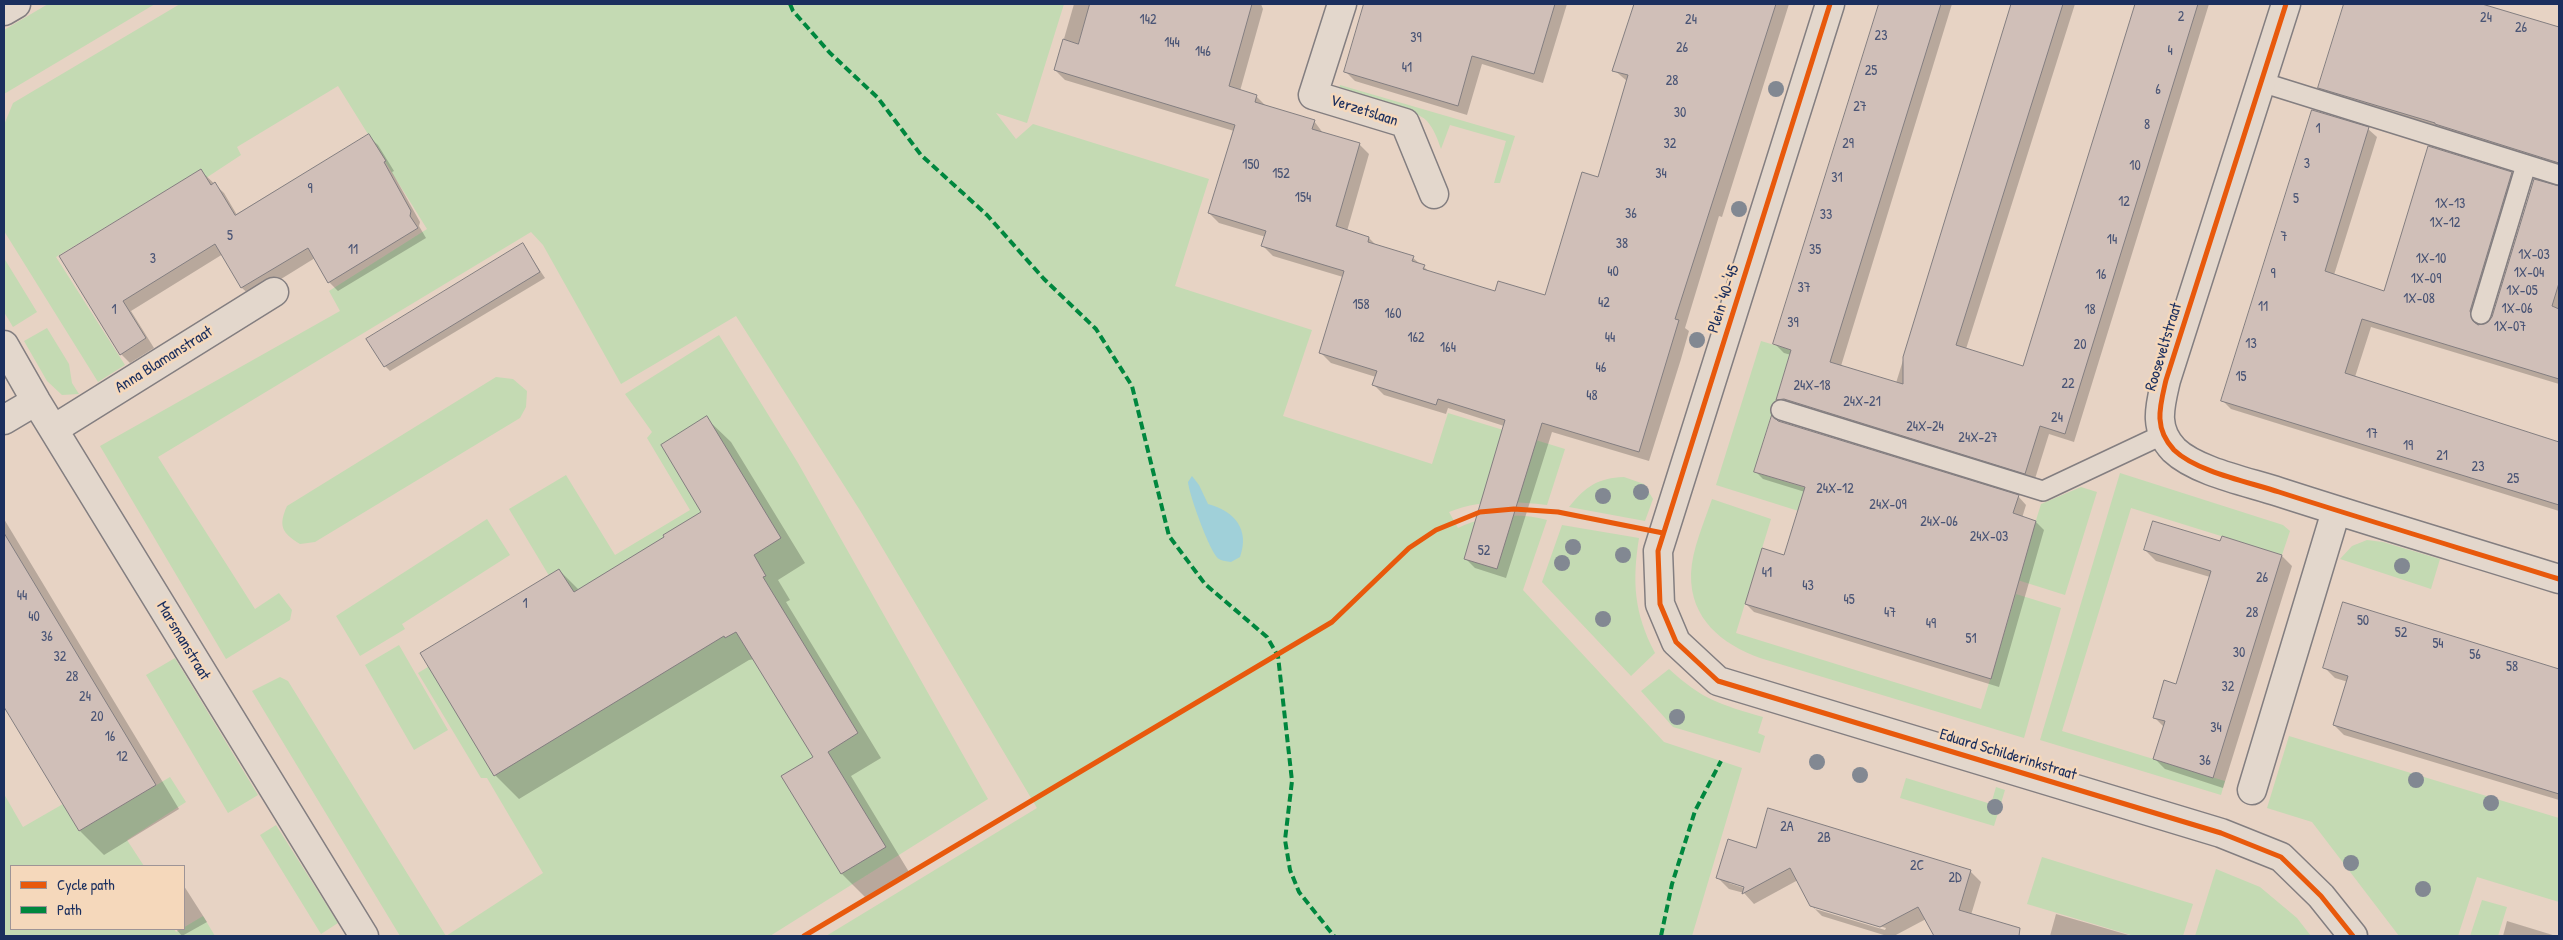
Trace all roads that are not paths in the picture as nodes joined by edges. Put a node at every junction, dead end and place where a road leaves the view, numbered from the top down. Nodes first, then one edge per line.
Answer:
1 (16, 4) edge
2 (1342, 4) edge
3 (1830, 4) edge
4 (2286, 4) edge
5 (4, 11) edge
6 (2261, 82) junction
7 (2526, 165) junction
8 (2559, 175) edge
9 (1434, 194) dead end
10 (274, 292) dead end
11 (2481, 314) dead end
12 (4, 345) edge
13 (36, 401) junction
14 (1781, 410) dead end
15 (4, 420) edge
16 (54, 429) junction
17 (2162, 435) junction
18 (2336, 511) junction
19 (2559, 579) edge
20 (1660, 604) joint
21 (2252, 790) dead end
22 (364, 936) edge
23 (2353, 936) edge

1 - 5 street
2 - 9 street, Verzetslaan
3 - 20 street, Plein '40-'45
4 - 6 street, Rooseveltstraat
6 - 7 lane
6 - 17 street, Rooseveltstraat
7 - 8 lane
7 - 11 lane
10 - 16 street, Anna Blamanstraat
12 - 13 street, Marsmanstraat
13 - 15 street
13 - 16 street, Marsmanstraat
14 - 17 lane
16 - 22 street, Marsmanstraat
17 - 18 street
18 - 19 street
18 - 21 street
20 - 23 street, Eduard Schilderinkstraat

